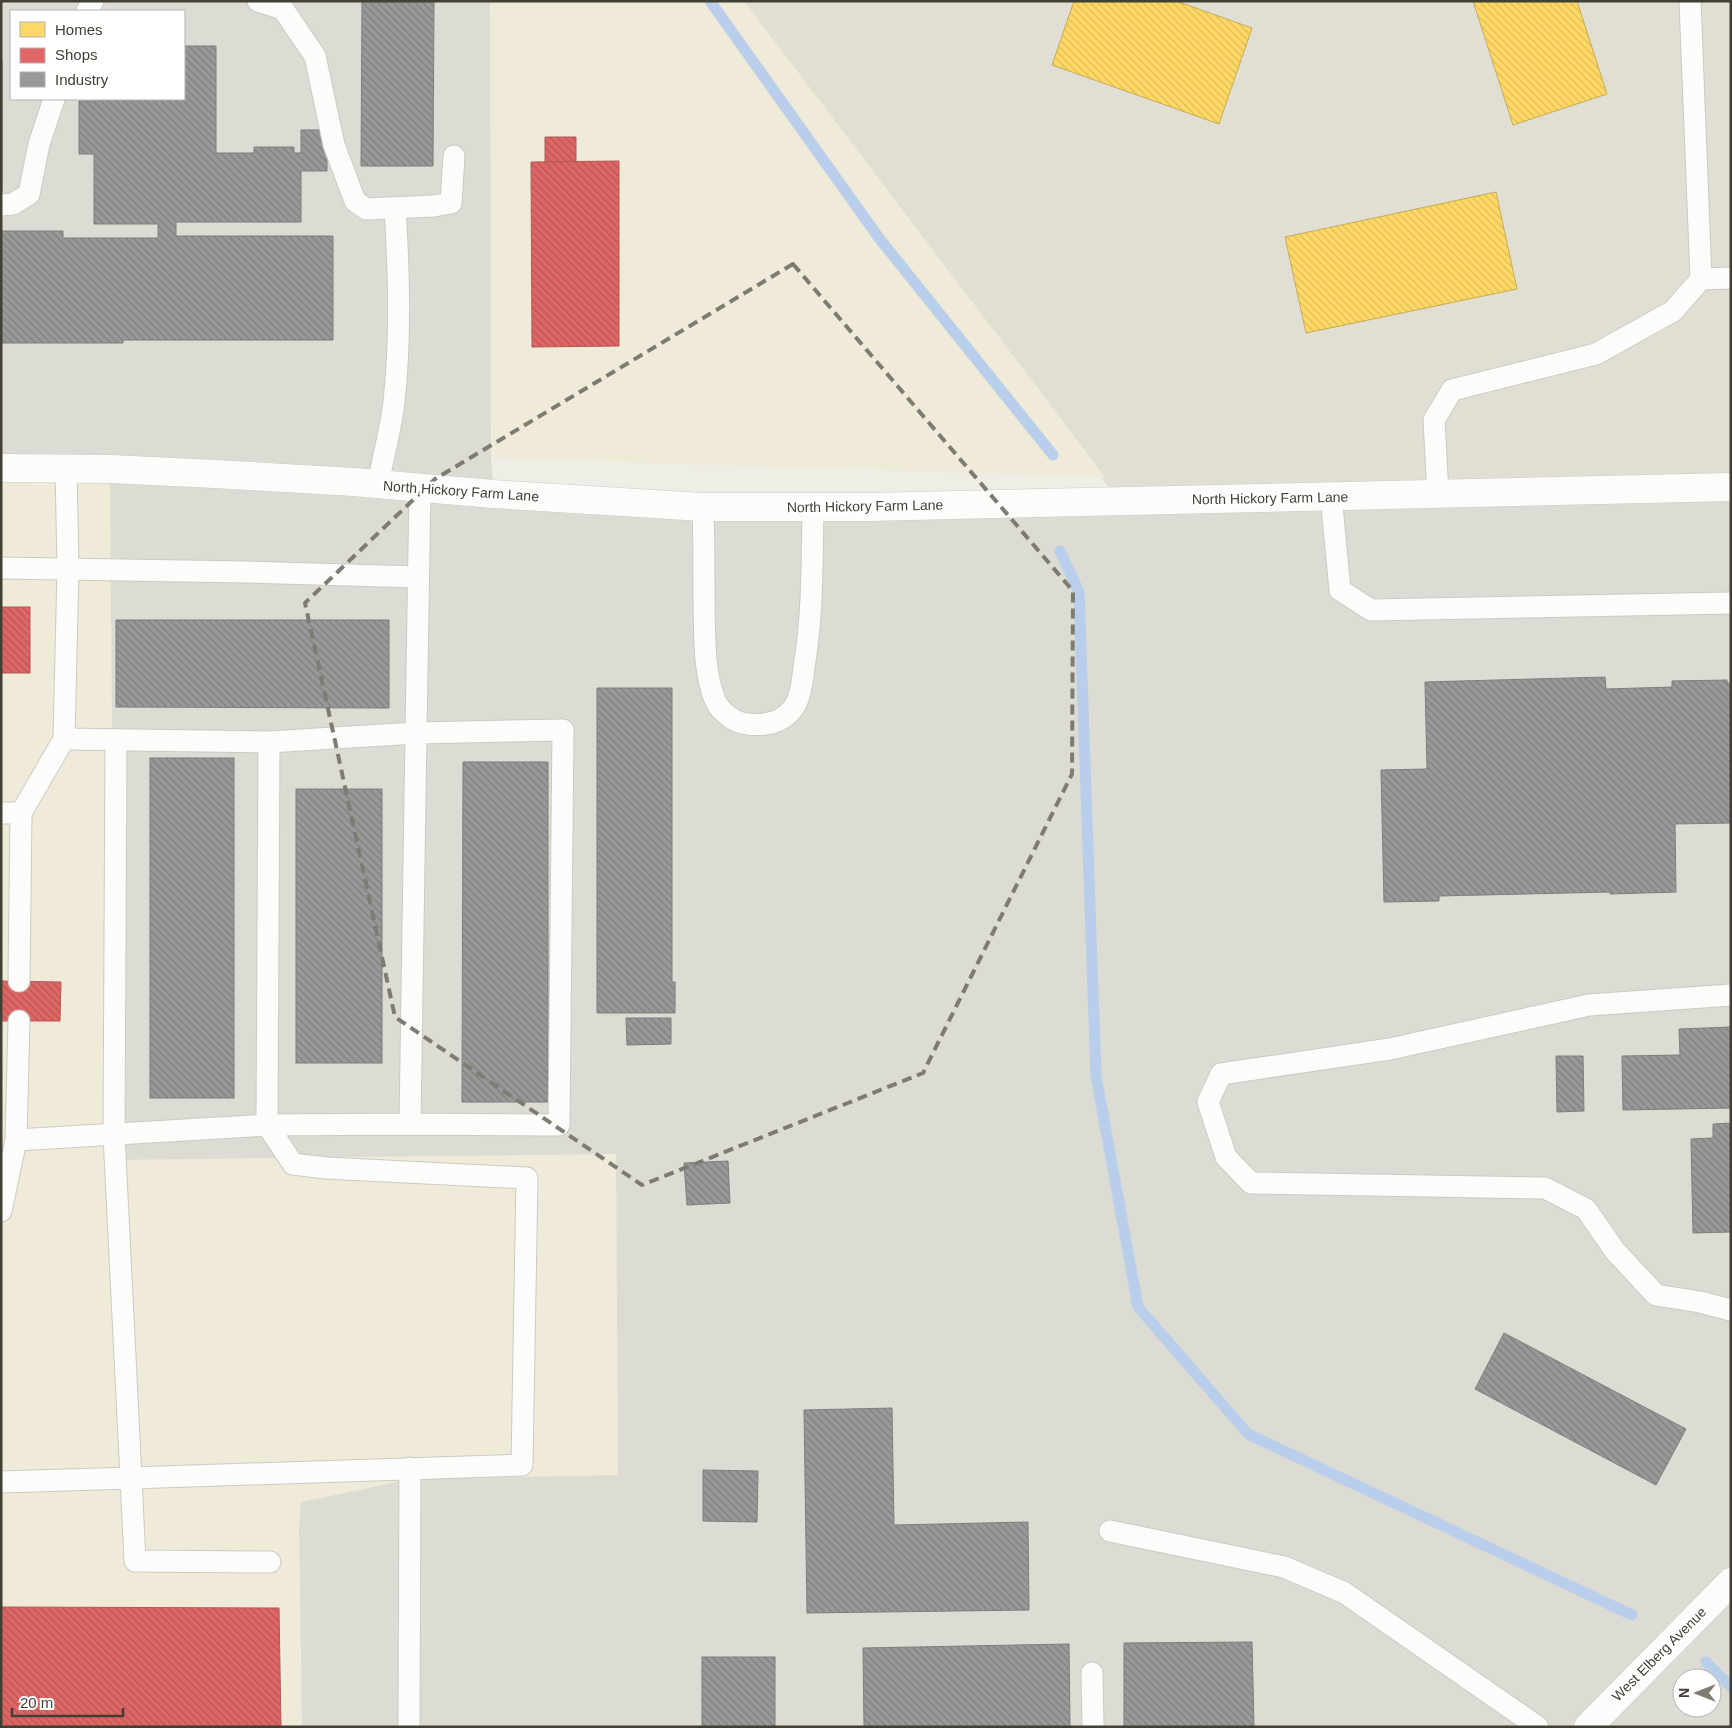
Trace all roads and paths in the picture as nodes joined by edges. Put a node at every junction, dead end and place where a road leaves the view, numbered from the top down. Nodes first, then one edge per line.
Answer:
1 (258, 1) edge
2 (1690, 1) edge
3 (54, 100) edge
4 (454, 156) dead end
5 (1, 205) edge
6 (395, 208) junction
7 (1731, 278) edge
8 (1701, 280) junction
9 (1, 468) edge
10 (66, 469) junction
11 (378, 484) junction
12 (1731, 487) edge
13 (420, 488) junction
14 (1438, 494) junction
15 (1331, 496) junction
16 (703, 507) junction
17 (813, 507) junction
18 (1, 568) edge
19 (68, 568) junction
20 (418, 577) junction
21 (1731, 603) edge
22 (416, 733) junction
23 (64, 739) junction
24 (116, 740) junction
25 (269, 742) junction
26 (11, 813) edge
27 (19, 981) dead end
28 (1731, 994) edge
29 (19, 1021) dead end
30 (410, 1124) junction
31 (267, 1125) junction
32 (114, 1135) junction
33 (16, 1140) junction
34 (1, 1211) edge
35 (1731, 1310) edge
36 (410, 1468) junction
37 (131, 1478) junction
38 (1, 1482) edge
39 (1110, 1531) dead end
40 (270, 1562) dead end
41 (1731, 1582) edge
42 (1092, 1673) dead end
43 (409, 1727) edge
44 (1093, 1727) edge
45 (1538, 1727) edge
46 (1588, 1727) edge

1 - 6 lane
2 - 8 lane
3 - 5 lane
4 - 6 lane
6 - 11 lane
7 - 8 lane
8 - 14 lane
9 - 10 street, North Hickory Farm Lane
10 - 11 street, North Hickory Farm Lane
10 - 19 lane
11 - 13 street, North Hickory Farm Lane
12 - 14 street, North Hickory Farm Lane
13 - 16 street, North Hickory Farm Lane
13 - 20 lane
14 - 15 street, North Hickory Farm Lane
15 - 17 street, North Hickory Farm Lane
15 - 21 lane
16 - 17 street, North Hickory Farm Lane
16 - 17 lane
18 - 19 lane
19 - 20 lane
19 - 23 lane
20 - 22 lane
22 - 25 lane
22 - 30 lane
22 - 30 lane
23 - 24 lane
23 - 26 lane
24 - 25 lane
24 - 32 lane
25 - 31 lane
26 - 27 lane
28 - 35 lane
29 - 33 lane
30 - 31 lane
31 - 32 lane
31 - 36 lane
32 - 33 lane
32 - 37 lane
33 - 34 lane
36 - 37 lane
36 - 43 lane
37 - 38 lane
37 - 40 lane
39 - 45 lane
41 - 46 street, West Elberg Avenue
42 - 44 lane

